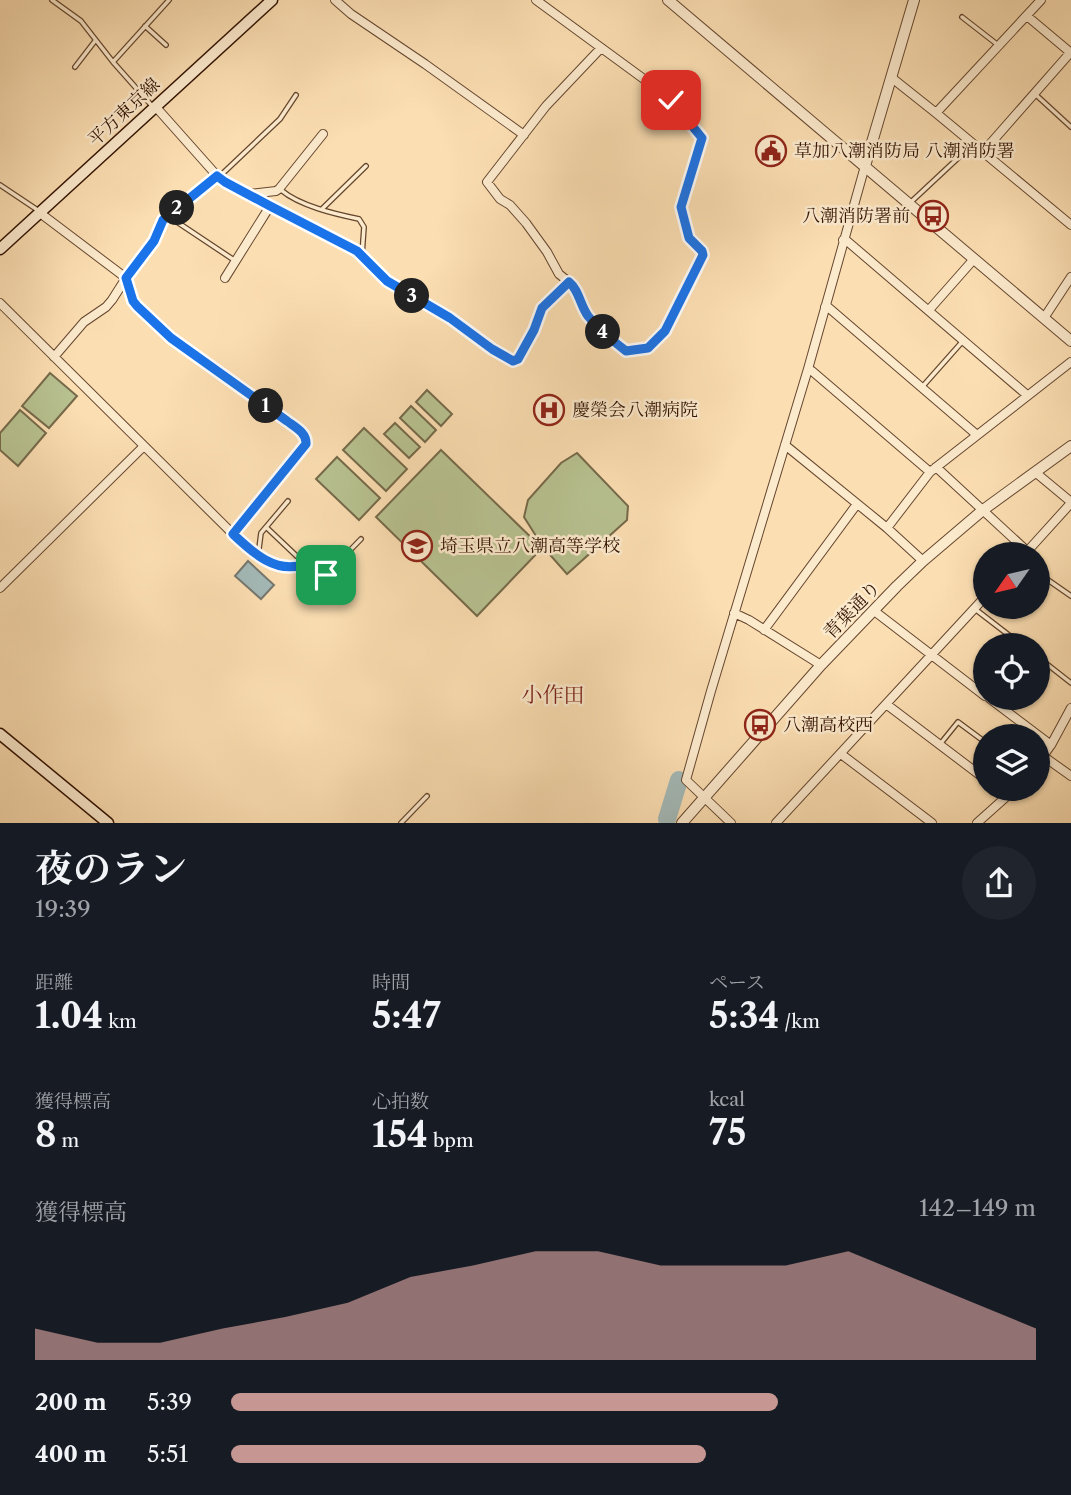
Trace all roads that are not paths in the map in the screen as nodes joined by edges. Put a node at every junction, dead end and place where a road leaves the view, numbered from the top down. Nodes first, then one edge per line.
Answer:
1 (52, 0) edge
2 (169, 0) edge
3 (272, 0) edge
4 (335, 0) edge
5 (536, 0) edge
6 (668, 0) edge
7 (914, 0) edge
8 (1041, 0) edge
9 (1027, 16) junction
10 (962, 17) dead end
11 (145, 26) junction
12 (95, 41) junction
13 (166, 45) dead end
14 (998, 45) junction
15 (601, 48) junction
16 (1071, 53) edge
17 (113, 62) junction
18 (75, 67) dead end
19 (891, 78) junction
20 (1035, 94) junction
21 (296, 95) dead end
22 (154, 107) junction
23 (936, 113) junction
24 (1071, 127) edge
25 (323, 134) dead end
26 (524, 135) junction
27 (973, 144) junction
28 (984, 152) junction
29 (366, 166) dead end
30 (865, 166) junction
31 (218, 177) junction
32 (0, 185) edge
33 (279, 189) junction
34 (249, 194) junction
35 (909, 203) junction
36 (270, 206) junction
37 (322, 209) junction
38 (40, 213) junction
39 (169, 216) junction
40 (1071, 225) edge
41 (843, 240) junction
42 (0, 249) edge
43 (362, 256) junction
44 (974, 258) junction
45 (236, 261) junction
46 (1071, 277) edge
47 (126, 278) junction
48 (225, 278) dead end
49 (569, 282) junction
50 (0, 303) edge
51 (825, 307) junction
52 (929, 310) junction
53 (1044, 318) junction
54 (963, 340) junction
55 (1071, 341) edge
56 (54, 357) junction
57 (1071, 362) edge
58 (808, 369) junction
59 (922, 388) junction
60 (1027, 395) junction
61 (976, 435) junction
62 (785, 445) junction
63 (144, 446) junction
64 (1071, 446) edge
65 (933, 469) junction
66 (1035, 472) junction
67 (288, 501) dead end
68 (1071, 502) edge
69 (857, 504) junction
70 (983, 510) junction
71 (267, 527) junction
72 (887, 528) junction
73 (233, 534) junction
74 (361, 539) dead end
75 (1014, 542) edge
76 (1035, 542) edge
77 (258, 556) junction
78 (923, 561) junction
79 (305, 564) junction
80 (1050, 581) edge
81 (0, 588) edge
82 (1071, 596) edge
83 (873, 610) junction
84 (973, 610) edge
85 (734, 614) junction
86 (990, 620) edge
87 (764, 630) junction
88 (1007, 633) edge
89 (931, 655) junction
90 (821, 665) junction
91 (1050, 666) edge
92 (1071, 683) edge
93 (973, 686) edge
94 (886, 704) junction
95 (1071, 709) edge
96 (1004, 710) edge
97 (973, 733) edge
98 (0, 734) edge
99 (939, 745) junction
100 (1051, 745) joint
101 (841, 754) junction
102 (1050, 765) edge
103 (973, 770) edge
104 (1071, 776) edge
105 (427, 796) dead end
106 (705, 797) junction
107 (1002, 801) edge
108 (980, 822) edge
109 (107, 823) edge
110 (401, 823) edge
111 (682, 823) edge
112 (731, 823) edge
113 (776, 823) edge
114 (932, 823) edge

1 - 12 lane
2 - 11 lane
3 - 22 main road, 平方東京線
4 - 26 street
5 - 15 street
6 - 30 street
7 - 19 street
8 - 9 street
9 - 14 street
9 - 16 street
10 - 14 lane
11 - 13 lane
11 - 17 lane
12 - 17 lane
12 - 18 lane
14 - 23 street
15 - 26 street
15 - 49 street
16 - 20 street
17 - 22 lane
19 - 23 street
19 - 30 street
20 - 24 lane
20 - 28 street
21 - 31 lane
22 - 31 street
22 - 38 main road, 平方東京線
23 - 27 street
25 - 33 street
26 - 49 street
27 - 28 street
27 - 35 lane
28 - 40 street
29 - 37 lane
30 - 35 street
30 - 41 street
31 - 34 street
31 - 39 lane
32 - 38 lane
33 - 34 street
33 - 37 lane
34 - 36 street
35 - 44 street
36 - 43 street
36 - 45 street
37 - 43 lane
38 - 42 main road, 平方東京線
38 - 47 street
39 - 45 lane
39 - 47 lane
41 - 51 street
41 - 52 street
43 - 49 street
44 - 52 street
44 - 53 street
45 - 48 street
46 - 53 street
47 - 56 street
47 - 73 lane
50 - 56 street
51 - 58 street
51 - 59 street
52 - 54 street
53 - 55 street
54 - 59 lane
54 - 60 street
56 - 63 street
57 - 60 street
58 - 62 street
58 - 65 street
59 - 61 street
60 - 61 street
61 - 65 street
62 - 69 street
62 - 85 street
63 - 73 street
63 - 81 street
64 - 66 street, 青葉通り
65 - 70 street
65 - 72 street
66 - 68 street
66 - 70 street, 青葉通り
67 - 71 lane
68 - 76 street
69 - 72 street
69 - 87 street
70 - 75 street
70 - 78 street, 青葉通り
71 - 77 lane
71 - 79 lane
72 - 78 street
73 - 77 lane
74 - 79 lane
77 - 79 lane
78 - 83 street, 青葉通り
80 - 82 lane
83 - 89 street
83 - 90 street, 青葉通り
84 - 89 street
85 - 87 street
85 - 106 street
86 - 88 lane
87 - 90 street
89 - 93 street
89 - 94 street
90 - 106 street, 青葉通り
91 - 92 lane
94 - 99 street
94 - 101 street
95 - 100 street
96 - 100 street
97 - 99 lane
98 - 109 main road
99 - 103 street
101 - 113 street
101 - 114 street
102 - 104 street
105 - 110 lane
106 - 111 street, 青葉通り
106 - 112 street
107 - 108 street

